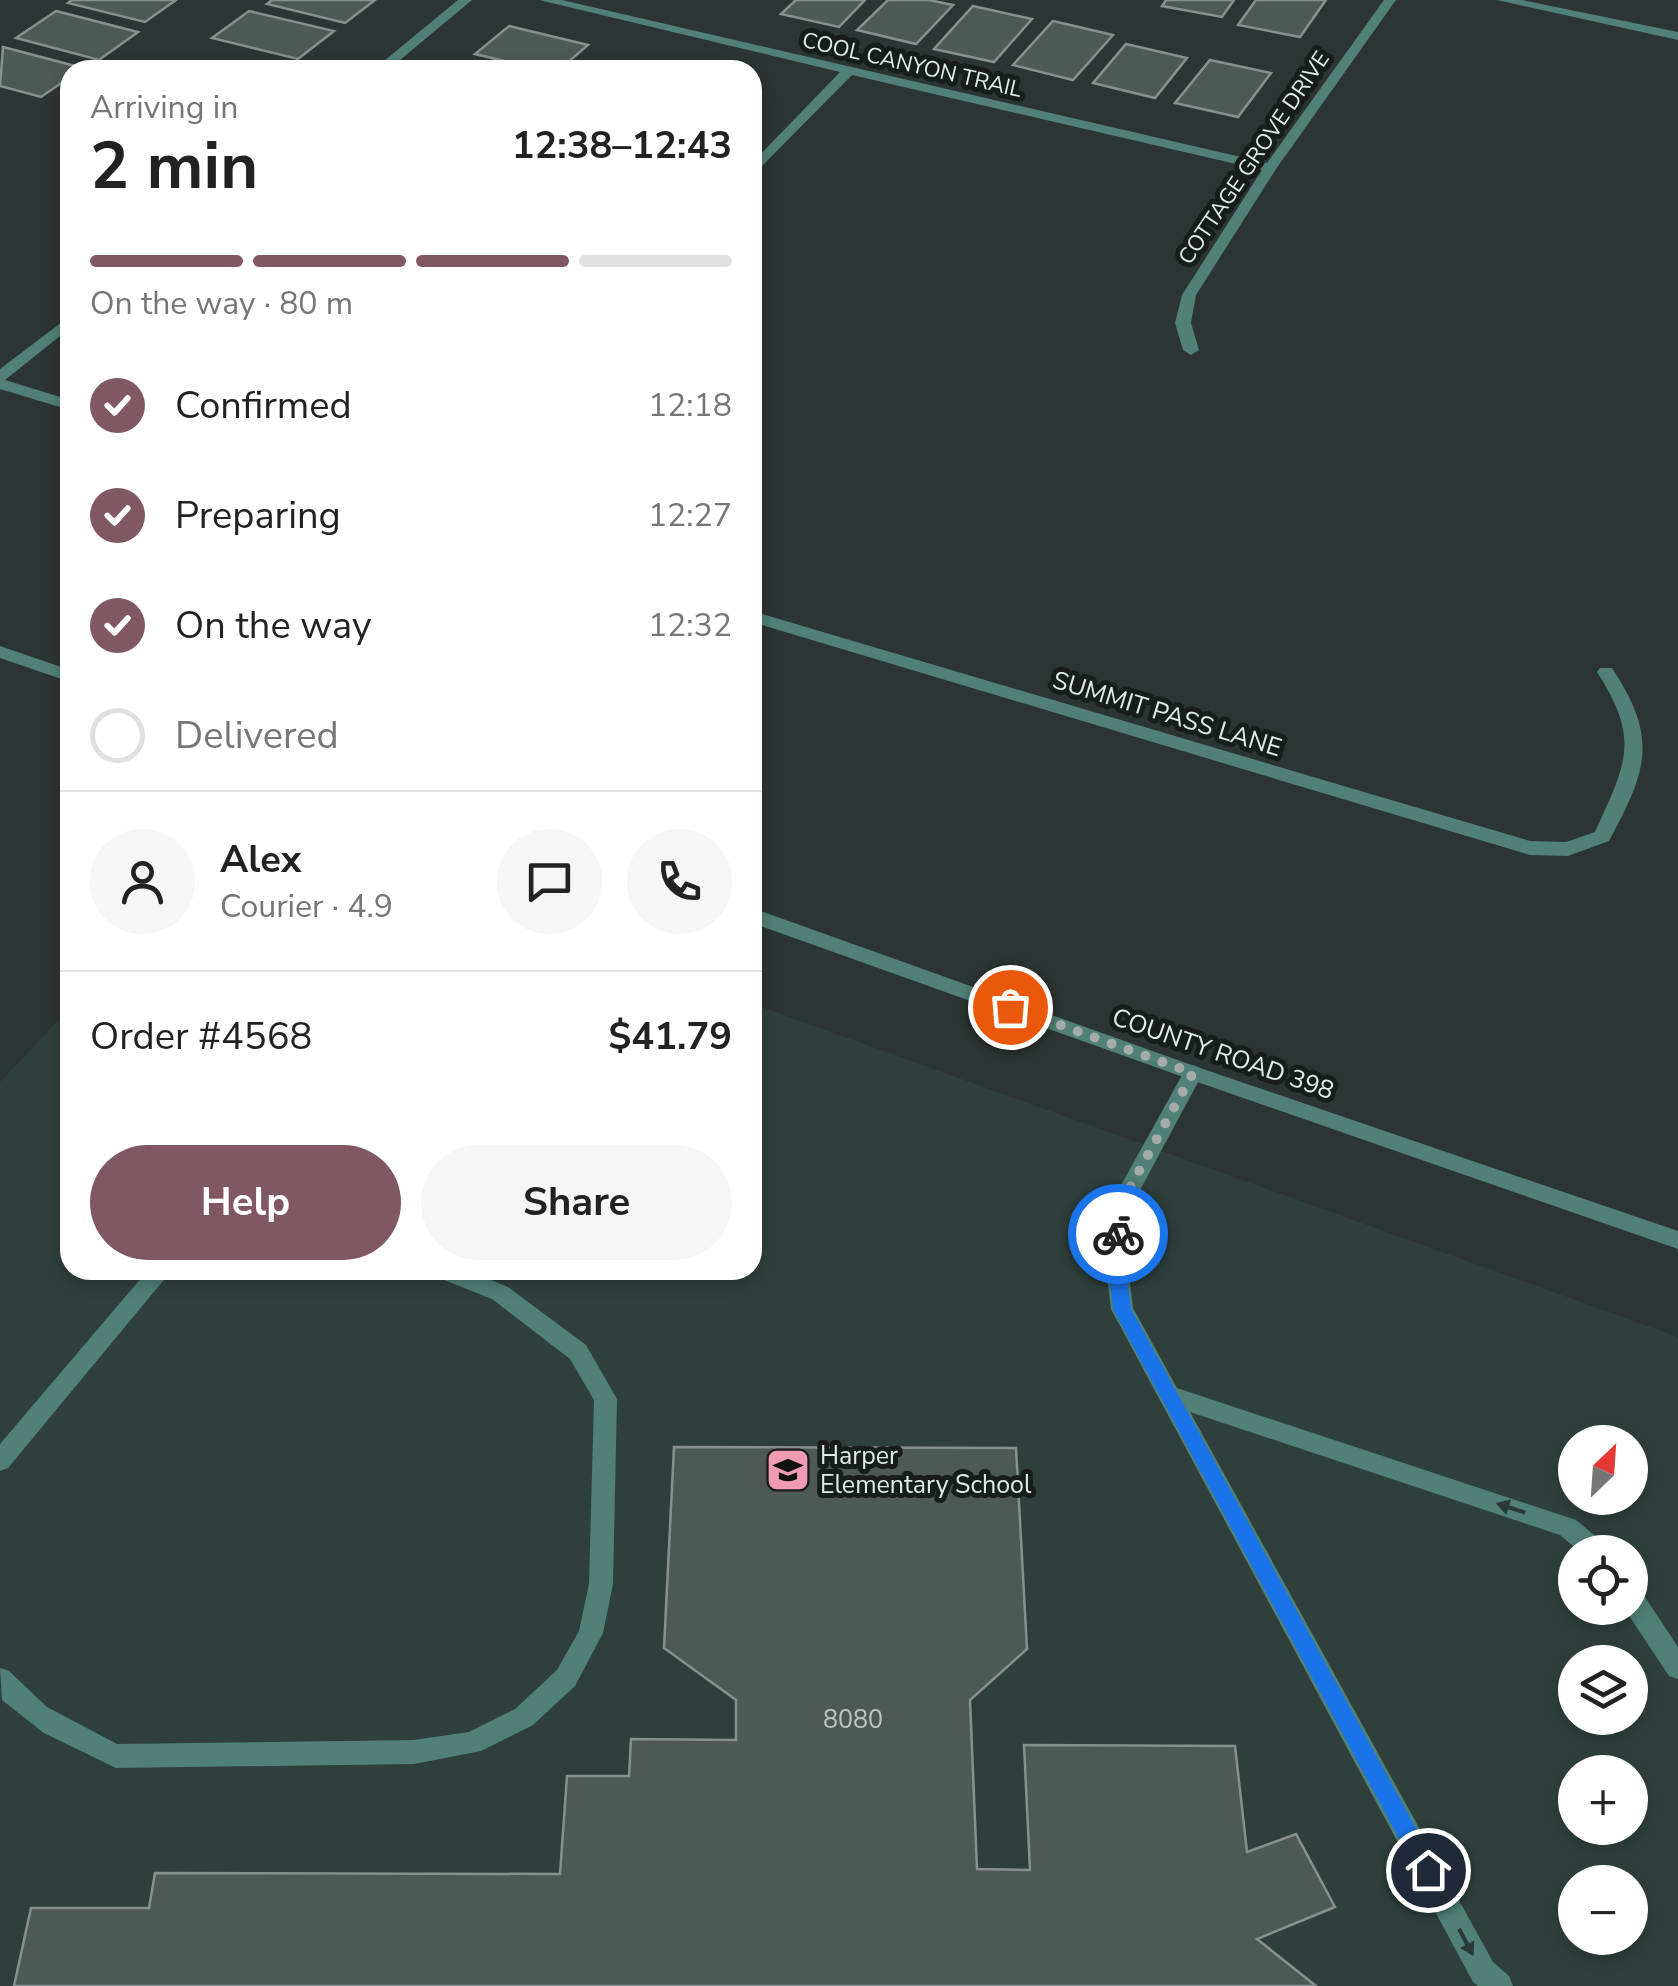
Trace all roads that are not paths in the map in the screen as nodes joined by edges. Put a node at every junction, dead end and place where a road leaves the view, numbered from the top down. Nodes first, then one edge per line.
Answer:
1 (466, 0) edge
2 (544, 0) edge
3 (1390, 0) edge
4 (1504, 0) edge
5 (1678, 36) edge
6 (392, 60) edge
7 (849, 71) junction
8 (762, 162) edge
9 (1270, 168) junction
10 (60, 329) edge
11 (1191, 350) dead end
12 (0, 380) edge
13 (60, 401) edge
14 (762, 619) edge
15 (0, 652) edge
16 (1606, 672) dead end
17 (60, 673) edge
18 (762, 918) edge
19 (1193, 1073) junction
20 (1678, 1240) edge
21 (153, 1280) edge
22 (467, 1280) edge
23 (1170, 1395) junction
24 (0, 1461) edge
25 (1577, 1535) edge
26 (1648, 1623) edge
27 (1678, 1668) edge
28 (0, 1679) edge
29 (1499, 1986) edge

1 - 6 street
2 - 7 street, COOL CANYON TRAIL
3 - 9 street, COTTAGE GROVE DRIVE
4 - 5 street
7 - 8 street
7 - 9 street, COOL CANYON TRAIL
9 - 11 street, COTTAGE GROVE DRIVE
10 - 12 street
12 - 13 street
14 - 16 street, SUMMIT PASS LANE
15 - 17 street
18 - 19 street, COUNTY ROAD 398
19 - 20 street, COUNTY ROAD 398
19 - 23 street
21 - 24 street
22 - 28 street
25 -> 23 street
23 -> 29 street
26 - 27 street

